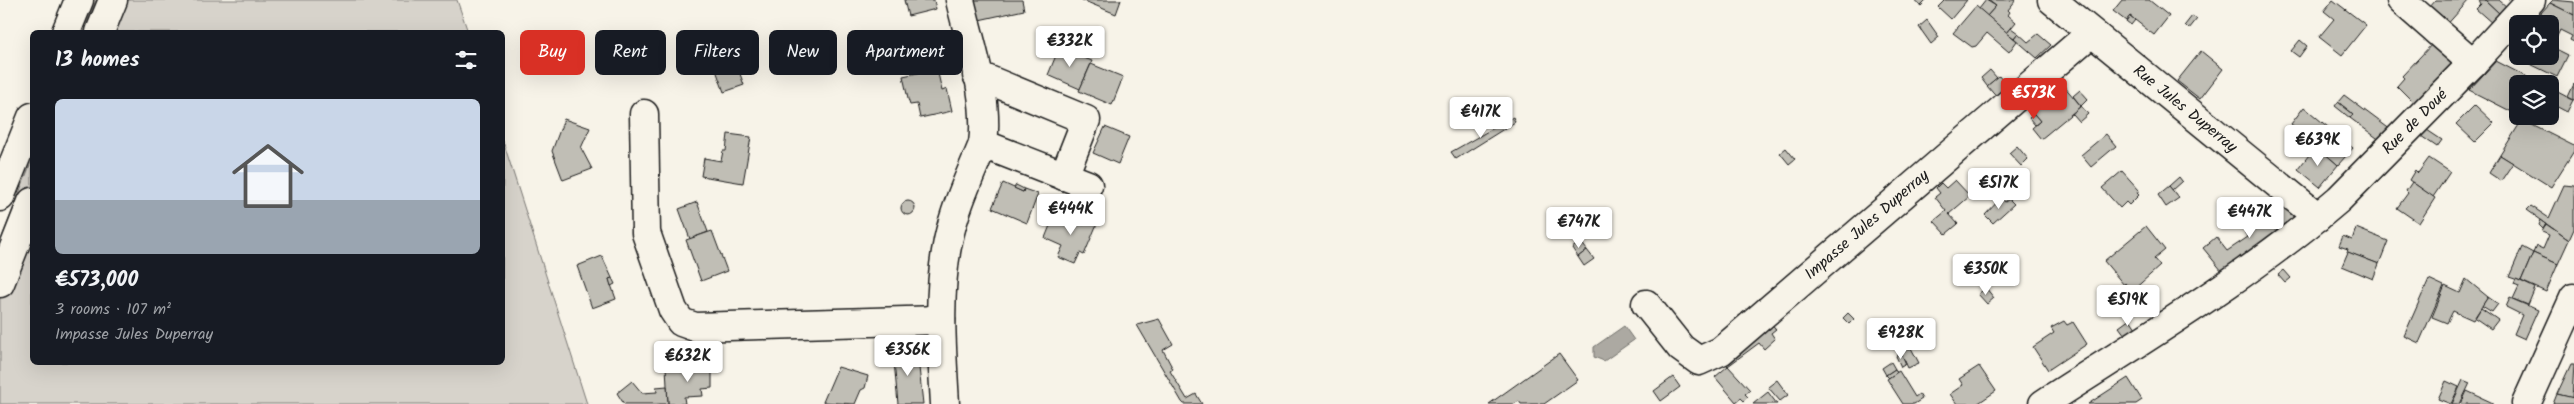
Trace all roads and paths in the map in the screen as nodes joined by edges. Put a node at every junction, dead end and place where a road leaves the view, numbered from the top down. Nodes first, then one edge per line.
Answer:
1 (79, 0) edge
2 (113, 0) edge
3 (960, 0) edge
4 (2052, 0) edge
5 (2401, 0) edge
6 (2532, 0) edge
7 (67, 30) edge
8 (101, 30) edge
9 (2091, 33) junction
10 (2473, 63) junction
11 (977, 75) junction
12 (644, 114) dead end
13 (30, 122) edge
14 (982, 144) junction
15 (0, 197) edge
16 (30, 207) edge
17 (2318, 217) junction
18 (0, 283) edge
19 (2574, 298) edge
20 (1646, 304) dead end
21 (941, 320) junction
22 (945, 404) edge
23 (2042, 404) edge
24 (2526, 404) edge

1 - 7 main road
2 - 8 main road
3 - 11 main road
4 - 9 main road, Rue Jules Duperray
5 - 10 main road
6 - 10 main road, Rue de Doué
9 - 17 main road, Rue Jules Duperray
9 - 20 main road, Impasse Jules Duperray
10 - 17 main road, Rue de Doué
11 - 14 main road
11 - 14 main road
12 - 21 main road
13 - 15 main road
14 - 21 main road
16 - 18 main road
17 - 23 main road, Rue de Doué
19 - 24 main road
21 - 22 main road

